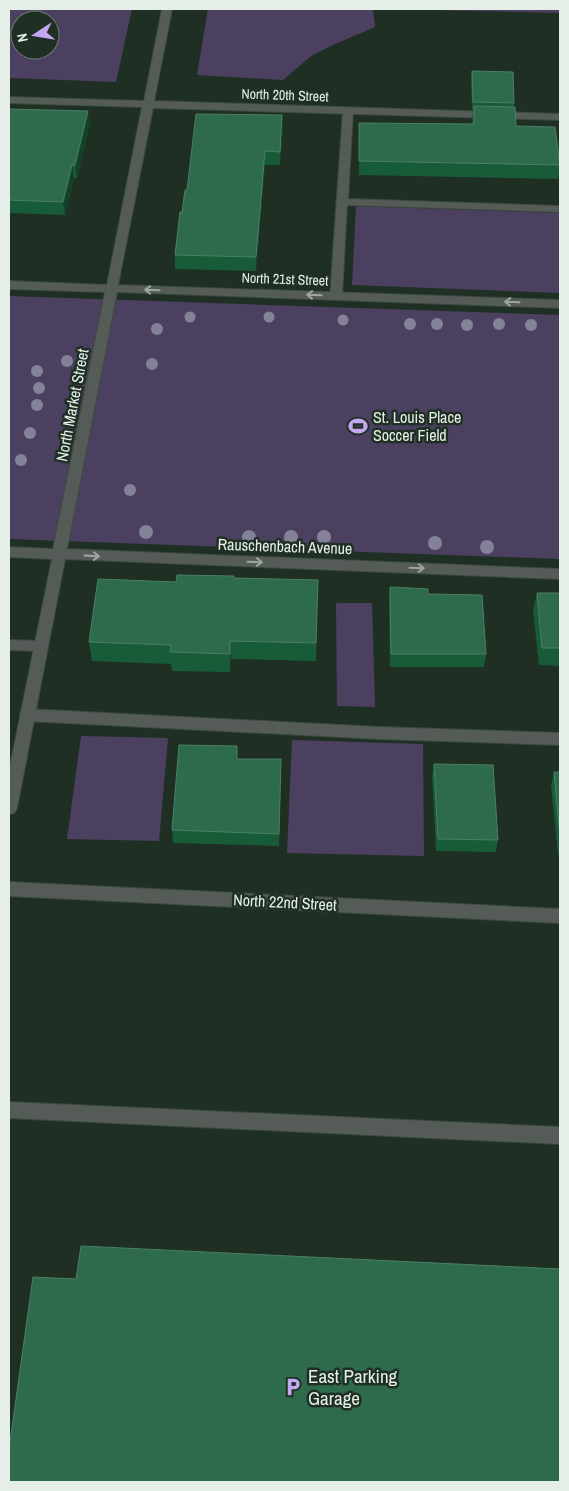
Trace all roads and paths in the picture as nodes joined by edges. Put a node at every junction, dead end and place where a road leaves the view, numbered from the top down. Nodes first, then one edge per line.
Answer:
1 (167, 9) edge
2 (9, 100) edge
3 (148, 105) junction
4 (348, 110) junction
5 (560, 116) edge
6 (342, 202) junction
7 (560, 209) edge
8 (9, 285) edge
9 (111, 288) junction
10 (336, 296) junction
11 (560, 304) edge
12 (9, 552) edge
13 (59, 554) junction
14 (560, 574) edge
15 (9, 645) edge
16 (41, 646) junction
17 (27, 715) junction
18 (560, 740) edge
19 (9, 808) edge
20 (9, 889) edge
21 (560, 916) edge
22 (9, 1110) edge
23 (560, 1136) edge

1 - 3 street, North Market Street
2 - 3 street, North 20th Street
3 - 4 street, North 20th Street
3 - 9 street, North Market Street
4 - 5 street, North 20th Street
4 - 6 street
6 - 7 street
6 - 10 street
8 - 9 street, North 21st Street
10 -> 9 street, North 21st Street
9 - 13 street, North Market Street
11 -> 10 street, North 21st Street
12 - 13 street, Rauschenbach Avenue
13 -> 14 street, Rauschenbach Avenue
13 - 16 street, North Market Street
15 - 16 street
16 - 17 street, North Market Street
17 - 18 street
17 - 19 street, North Market Street
20 - 21 street, North 22nd Street
22 - 23 street

